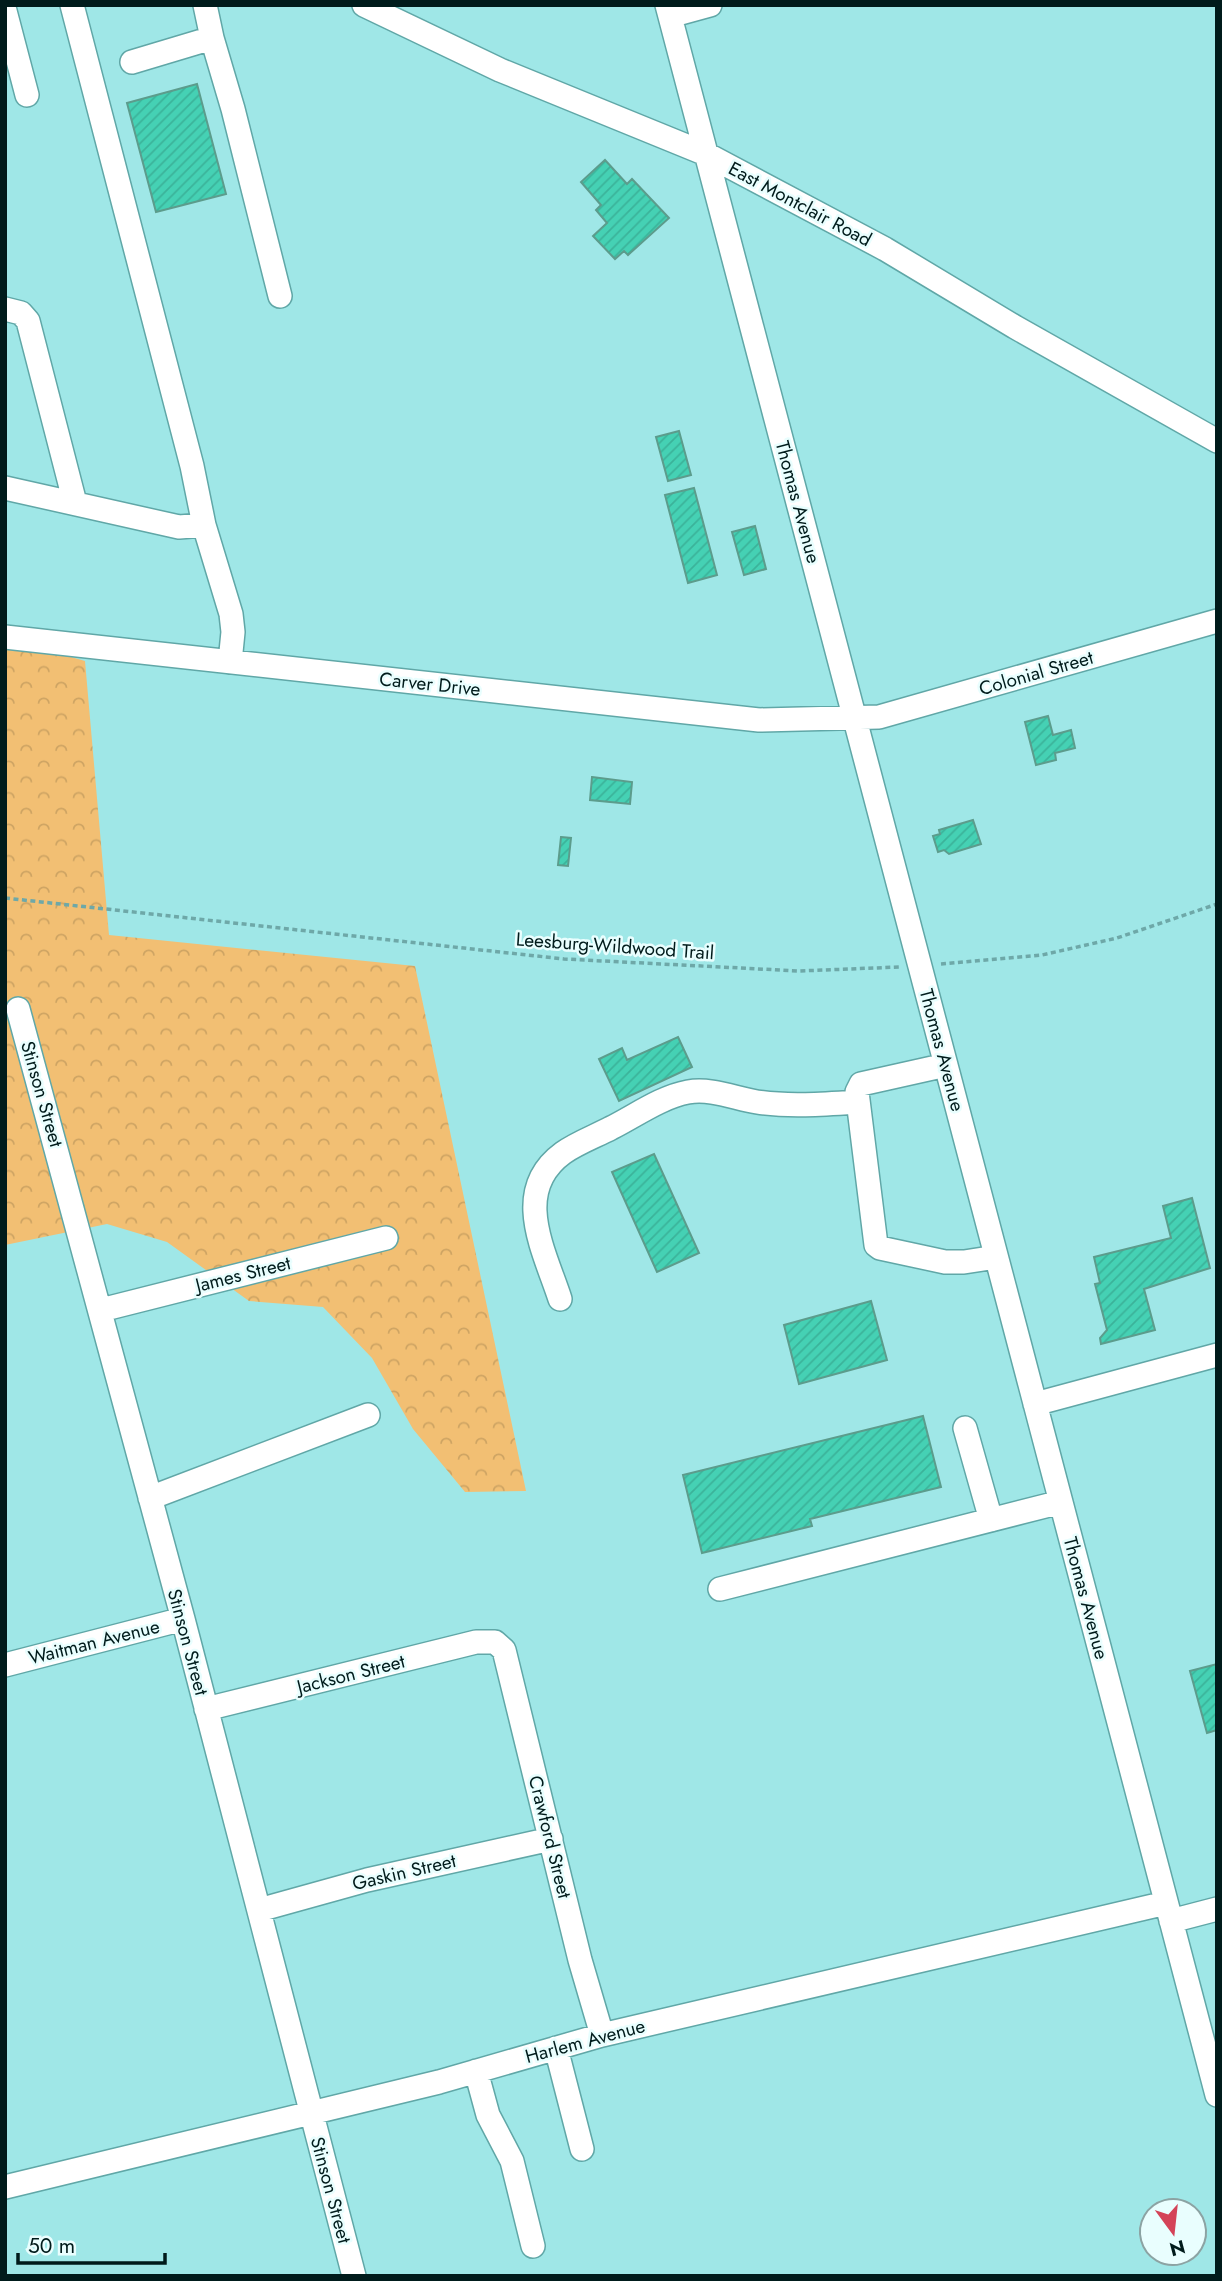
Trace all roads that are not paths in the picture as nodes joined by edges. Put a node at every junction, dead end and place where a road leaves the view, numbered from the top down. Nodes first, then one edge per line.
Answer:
1 (72, 5) edge
2 (205, 5) edge
3 (364, 5) edge
4 (710, 5) edge
5 (5, 11) edge
6 (668, 11) edge
7 (212, 38) junction
8 (132, 62) dead end
9 (27, 95) dead end
10 (706, 154) junction
11 (280, 296) dead end
12 (5, 310) edge
13 (1217, 441) edge
14 (5, 488) edge
15 (75, 503) junction
16 (204, 524) junction
17 (1217, 621) edge
18 (5, 637) edge
19 (230, 662) junction
20 (855, 718) junction
21 (18, 1009) dead end
22 (946, 1065) junction
23 (858, 1102) junction
24 (386, 1238) dead end
25 (996, 1257) junction
26 (560, 1299) dead end
27 (101, 1310) junction
28 (1217, 1355) edge
29 (1035, 1404) junction
30 (368, 1415) dead end
31 (965, 1428) dead end
32 (150, 1498) junction
33 (1061, 1502) junction
34 (991, 1520) junction
35 (720, 1589) dead end
36 (183, 1619) junction
37 (495, 1642) joint
38 (5, 1665) edge
39 (206, 1709) junction
40 (551, 1839) junction
41 (1217, 1909) edge
42 (259, 1910) junction
43 (1169, 1912) junction
44 (602, 2035) junction
45 (556, 2048) junction
46 (476, 2071) junction
47 (1217, 2095) edge
48 (311, 2115) junction
49 (582, 2148) dead end
50 (5, 2187) edge
51 (533, 2246) dead end
52 (354, 2276) edge

1 - 16 street
2 - 7 street
3 - 10 street, East Montclair Road
4 - 6 street
5 - 9 street
6 - 10 street, Thomas Avenue
7 - 8 street
7 - 11 street
10 - 13 street, East Montclair Road
10 - 20 street, Thomas Avenue
12 - 15 street
14 - 15 street
15 - 16 street
16 - 19 street
17 - 20 street, Colonial Street
18 - 19 street, Carver Drive
19 - 20 street, Carver Drive
20 - 22 street, Thomas Avenue
21 - 27 street, Stinson Street
22 - 23 street
22 - 25 street, Thomas Avenue
23 - 25 street
23 - 26 street
24 - 27 street, James Street
25 - 29 street, Thomas Avenue
27 - 32 street, Stinson Street
28 - 29 street
29 - 33 street, Thomas Avenue
30 - 32 street
31 - 34 street
32 - 36 street, Stinson Street
33 - 34 street
33 - 43 street, Thomas Avenue
34 - 35 street
36 - 38 street, Waitman Avenue
36 - 39 street, Stinson Street
37 - 39 street, Jackson Street
37 - 40 street, Crawford Street
39 - 42 street, Stinson Street
40 - 42 street, Gaskin Street
40 - 44 street, Crawford Street
41 - 43 street, Harlem Avenue
42 - 48 street, Stinson Street
43 - 44 street, Harlem Avenue
43 - 47 street, Thomas Avenue
44 - 45 street, Harlem Avenue
45 - 46 street, Harlem Avenue
45 - 49 street
46 - 48 street, Harlem Avenue
46 - 51 street
48 - 50 street, Harlem Avenue
48 - 52 street, Stinson Street

